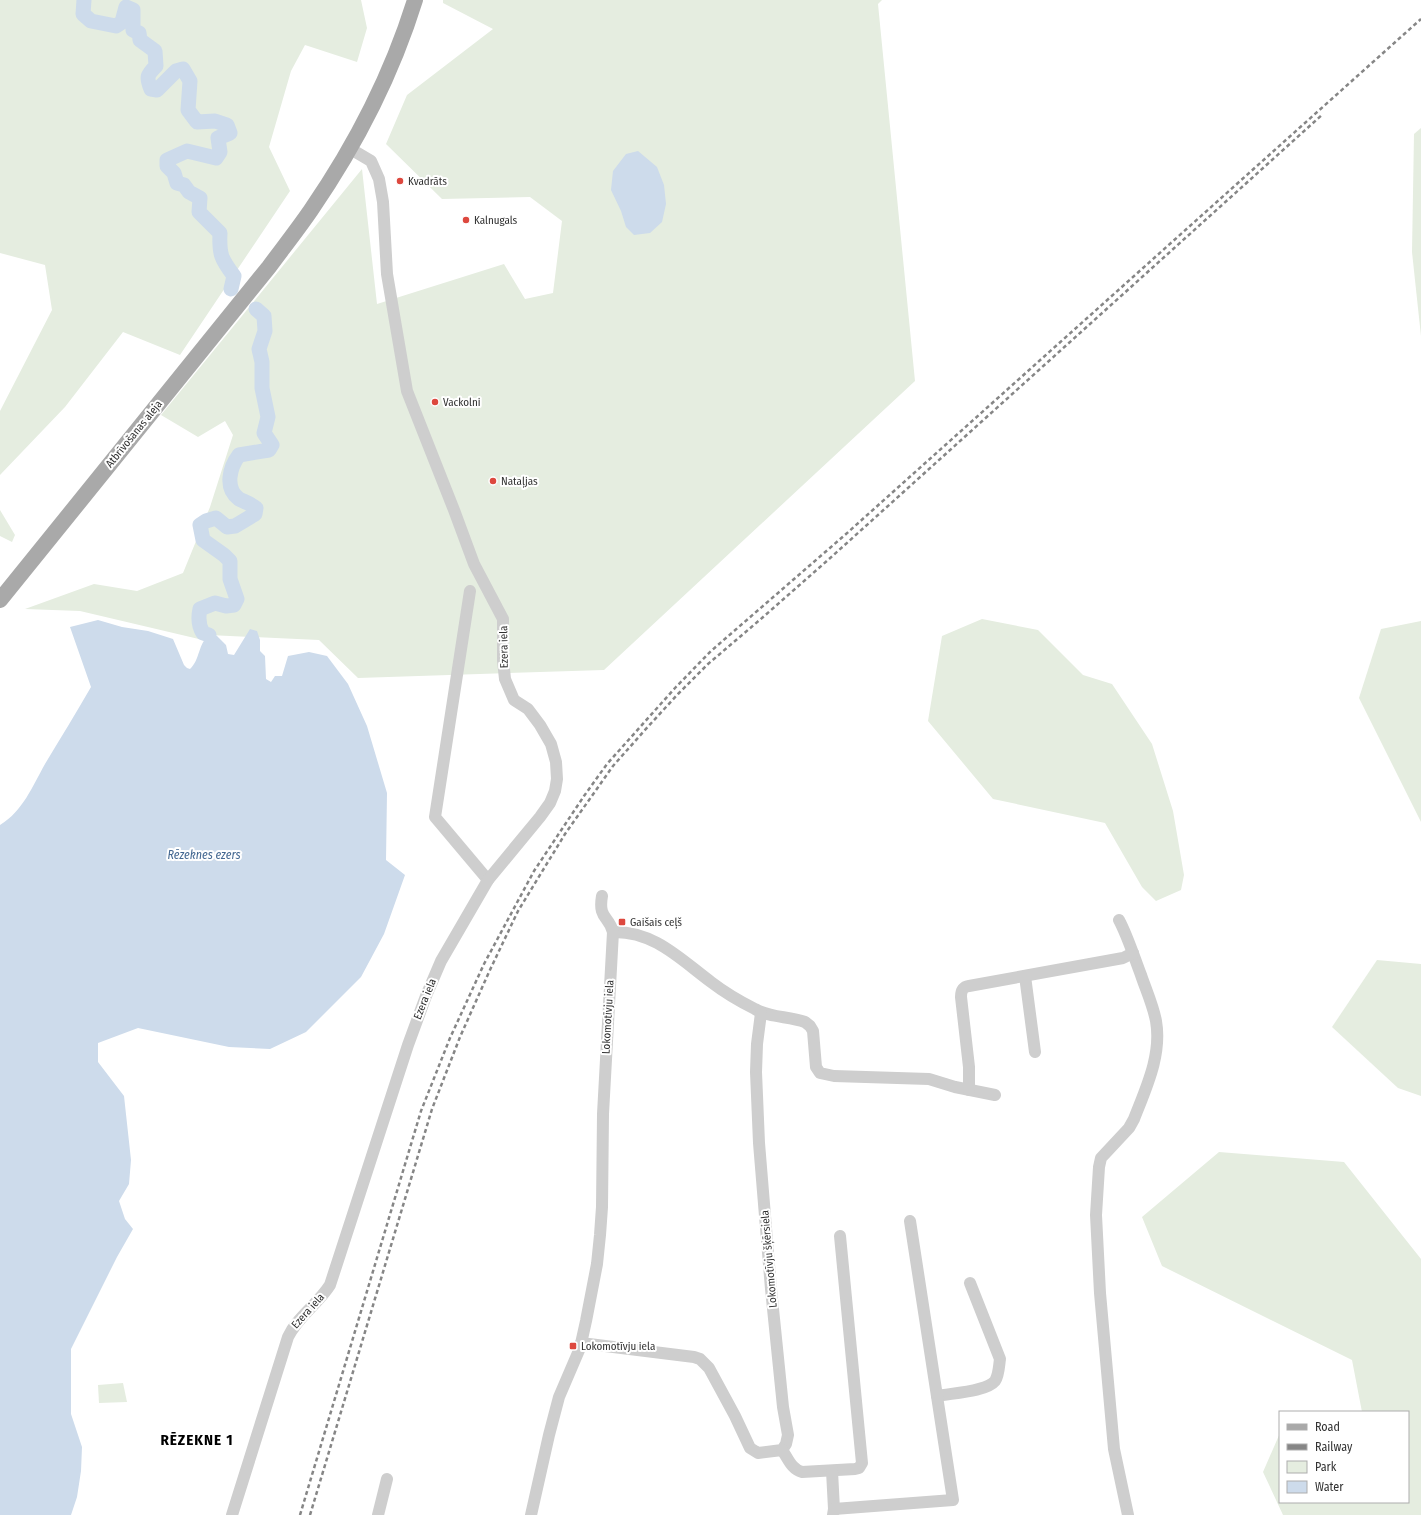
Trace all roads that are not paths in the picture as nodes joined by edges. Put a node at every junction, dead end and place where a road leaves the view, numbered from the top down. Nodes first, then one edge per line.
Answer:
1 (415, 0) edge
2 (349, 148) junction
3 (470, 591) dead end
4 (1, 597) edge
5 (488, 880) junction
6 (602, 896) dead end
7 (1119, 920) dead end
8 (613, 932) junction
9 (1133, 953) junction
10 (1025, 976) junction
11 (761, 1013) junction
12 (1035, 1052) dead end
13 (969, 1090) junction
14 (995, 1096) dead end
15 (910, 1221) dead end
16 (840, 1236) dead end
17 (970, 1283) dead end
18 (581, 1343) junction
19 (937, 1396) junction
20 (782, 1450) junction
21 (832, 1471) junction
22 (387, 1479) dead end
23 (834, 1512) edge
24 (232, 1515) edge
25 (378, 1515) edge
26 (531, 1515) edge
27 (1128, 1515) edge

1 - 2 main road, Atbrīvošanas aleja
2 - 4 main road, Atbrīvošanas aleja
2 - 5 street, Ezera iela
3 - 5 street
5 - 24 street, Ezera iela
6 - 8 street
7 - 9 street
8 - 11 street
8 - 18 street, Lokomotīvju iela
9 - 10 street
9 - 27 street
10 - 12 street
10 - 13 street
11 - 13 street
11 - 20 street, Lokomotīvju šķērsiela
13 - 14 street
15 - 19 street
16 - 21 street
17 - 19 street
18 - 20 street
18 - 26 street, Lokomotīvju iela
19 - 23 street
20 - 21 street
21 - 23 street
22 - 25 street

